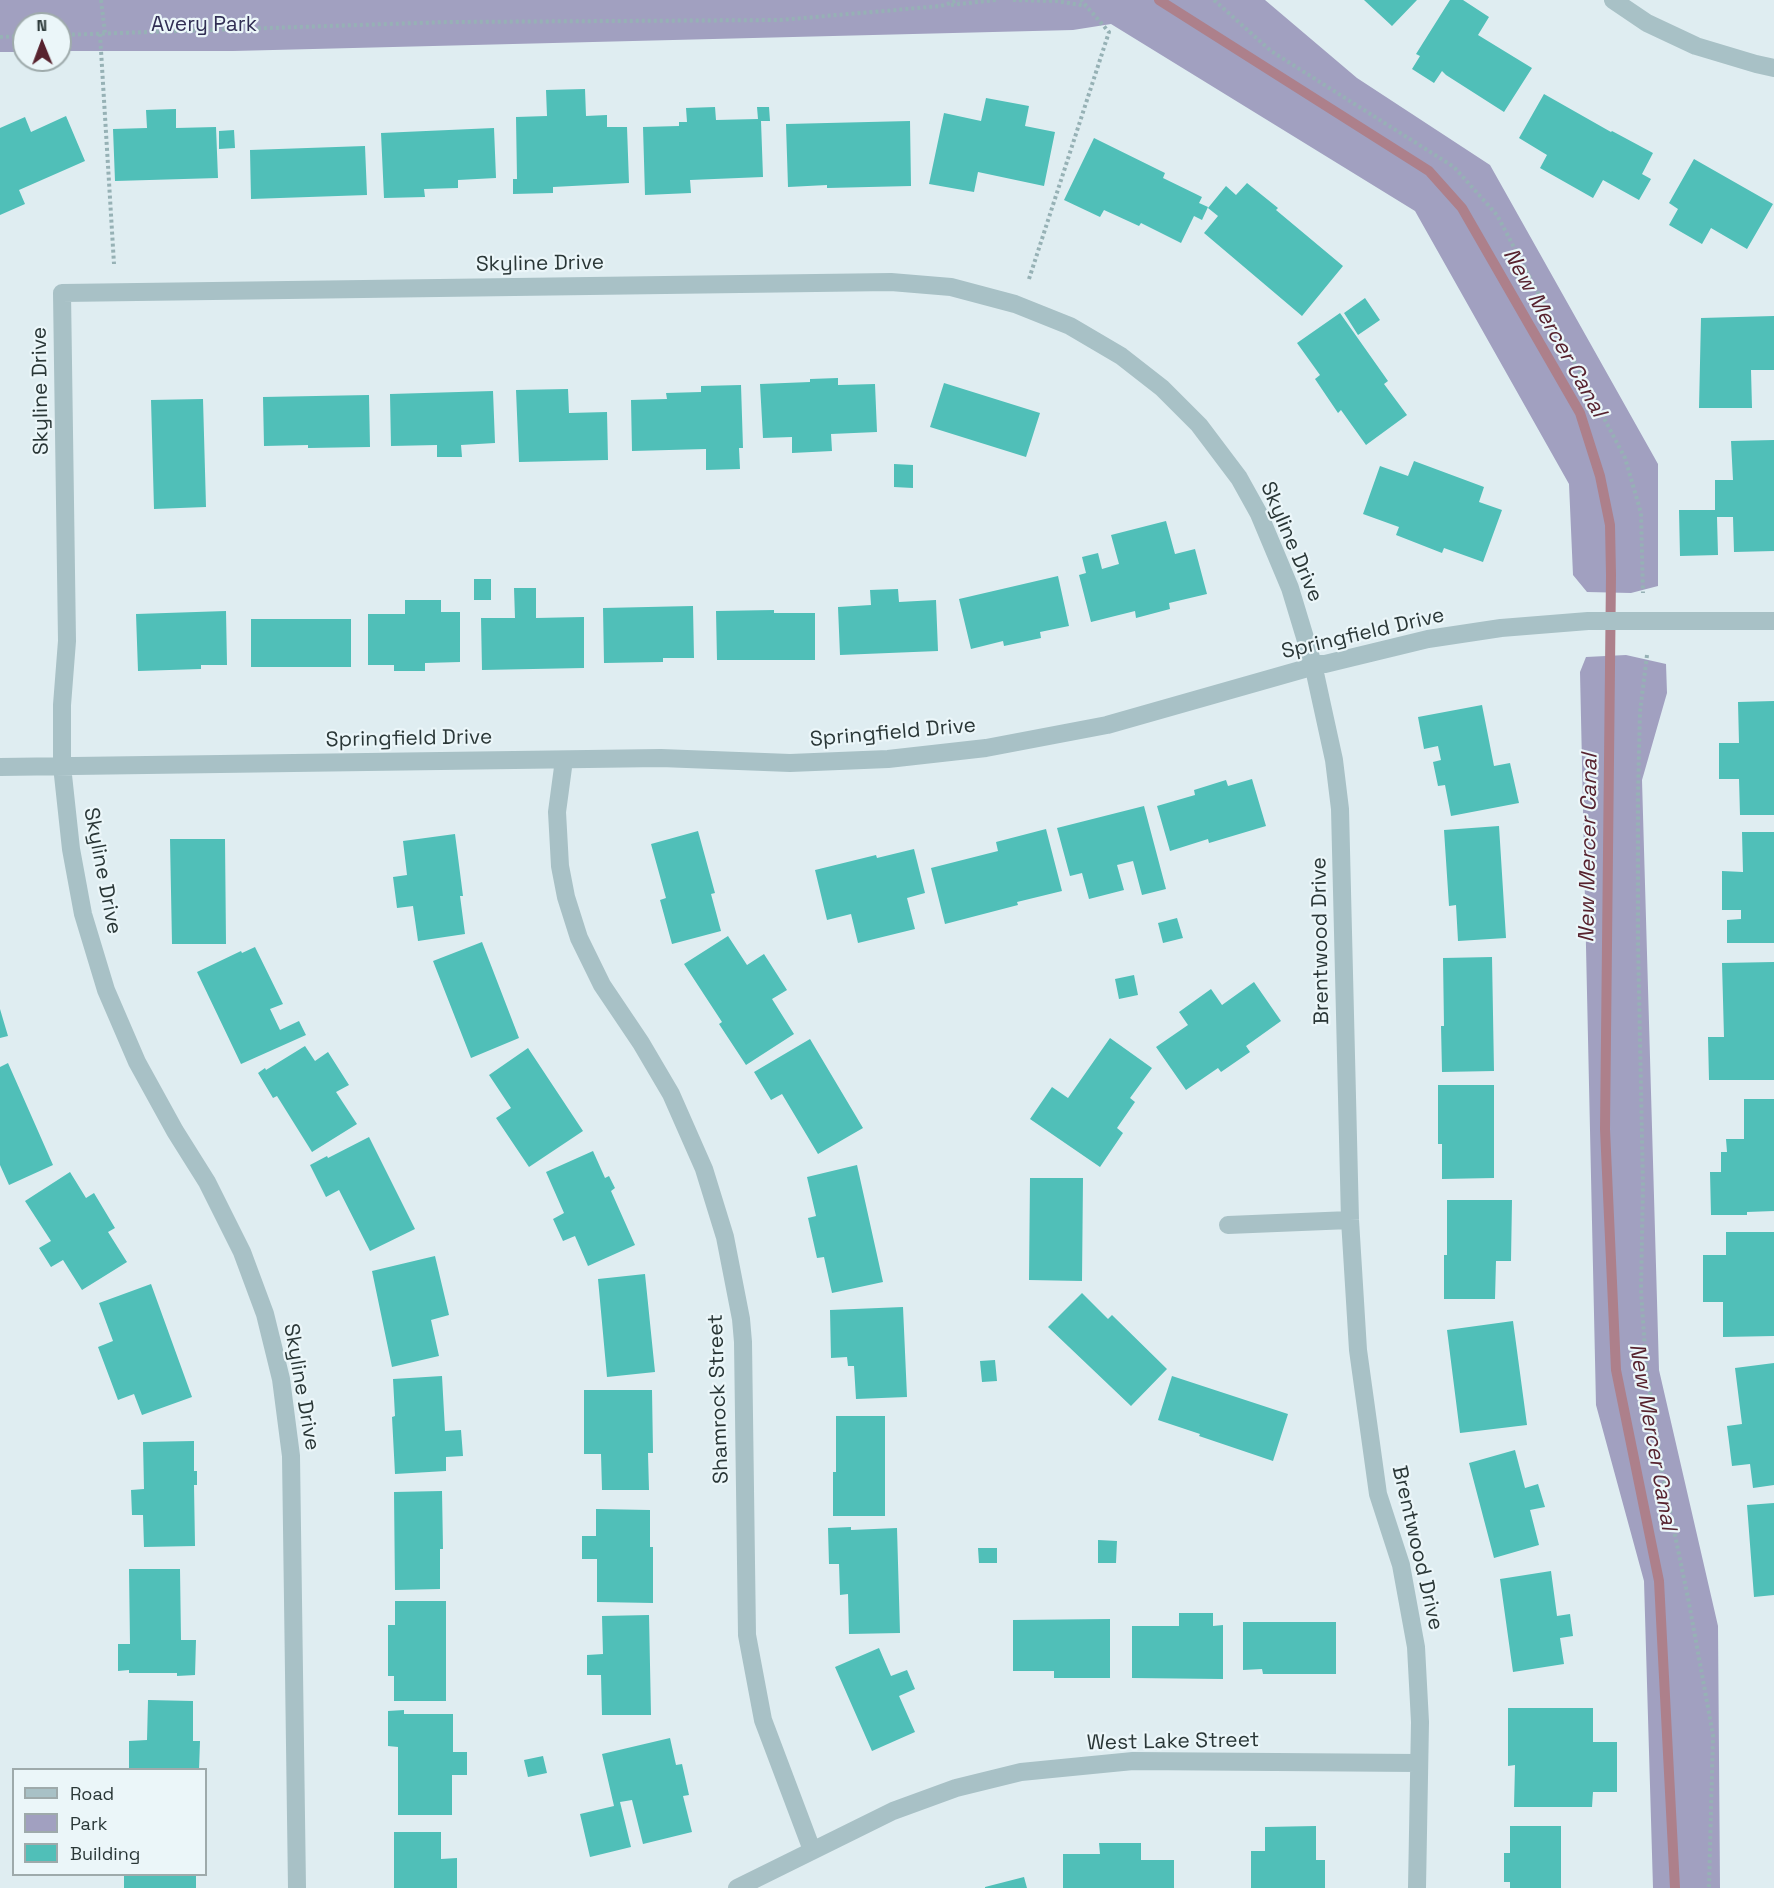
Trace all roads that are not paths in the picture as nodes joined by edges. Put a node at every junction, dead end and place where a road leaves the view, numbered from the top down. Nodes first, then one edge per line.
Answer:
1 (1613, 0) edge
2 (1774, 68) edge
3 (1774, 621) edge
4 (1313, 664) junction
5 (564, 760) junction
6 (62, 766) junction
7 (0, 767) edge
8 (1350, 1220) junction
9 (1227, 1225) dead end
10 (1418, 1763) junction
11 (812, 1850) junction
12 (297, 1888) edge
13 (737, 1888) edge
14 (1417, 1888) edge

1 - 2 street
3 - 4 street, Springfield Drive
4 - 5 street, Springfield Drive
4 - 6 street, Skyline Drive
4 - 8 street, Brentwood Drive
5 - 6 street, Springfield Drive
5 - 11 street, Shamrock Street
6 - 7 street, Springfield Drive
6 - 12 street, Skyline Drive
8 - 9 street
8 - 10 street, Brentwood Drive
10 - 11 street, West Lake Street
10 - 14 street, Brentwood Drive
11 - 13 street, West Lake Street

